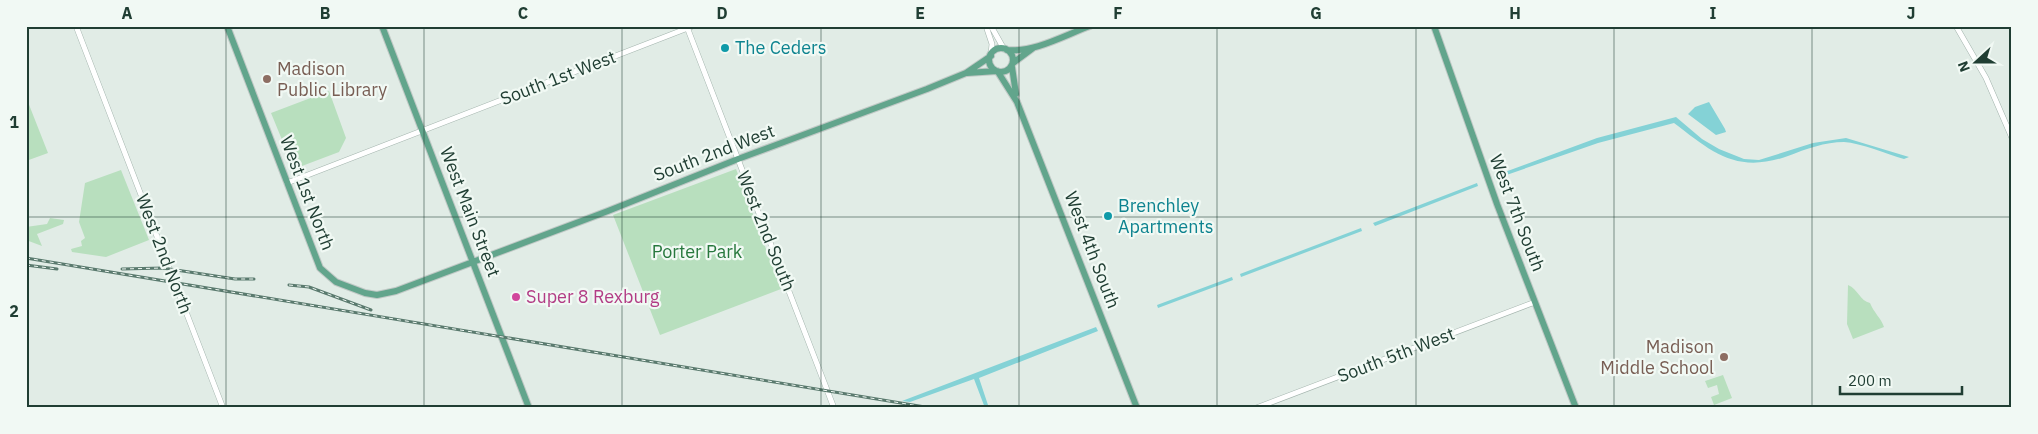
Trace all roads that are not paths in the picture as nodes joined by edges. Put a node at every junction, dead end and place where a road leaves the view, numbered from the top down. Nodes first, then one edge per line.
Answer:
1 (76, 26) edge
2 (227, 26) edge
3 (382, 26) edge
4 (986, 26) edge
5 (991, 26) edge
6 (1090, 26) edge
7 (1434, 26) edge
8 (1956, 26) edge
9 (689, 27) edge
10 (1038, 45) junction
11 (1006, 49) junction
12 (991, 55) junction
13 (1012, 64) junction
14 (997, 71) junction
15 (966, 73) junction
16 (1018, 102) junction
17 (422, 130) junction
18 (2012, 138) edge
19 (738, 159) junction
20 (287, 183) junction
21 (474, 263) junction
22 (396, 291) joint
23 (1535, 302) junction
24 (223, 408) edge
25 (529, 408) edge
26 (834, 408) edge
27 (1137, 408) edge
28 (1256, 408) edge
29 (1576, 408) edge

1 - 24 street, West 2nd North
2 - 20 main road, West 1st North
3 - 17 main road, West Main Street
4 - 12 street
5 - 11 street
6 - 10 main road
7 - 23 main road, West 7th South
8 - 18 street
9 - 17 street, South 1st West
9 - 19 street, West 2nd South
10 - 11 main road
10 - 13 main road
11 - 12 main road
11 - 13 main road
12 - 14 main road
12 - 15 main road, South 2nd West
13 - 14 main road
13 - 16 main road, West 4th South
14 - 15 main road, South 2nd West
14 - 16 main road, West 4th South
15 - 19 main road, South 2nd West
16 - 27 main road, West 4th South
17 - 20 street, South 1st West
17 - 21 main road, West Main Street
19 - 21 main road, South 2nd West
19 - 26 street, West 2nd South
20 - 22 main road, West 1st North
21 - 22 main road, South 2nd West
21 - 25 main road, West Main Street
23 - 28 street, South 5th West
23 - 29 main road, West 7th South

